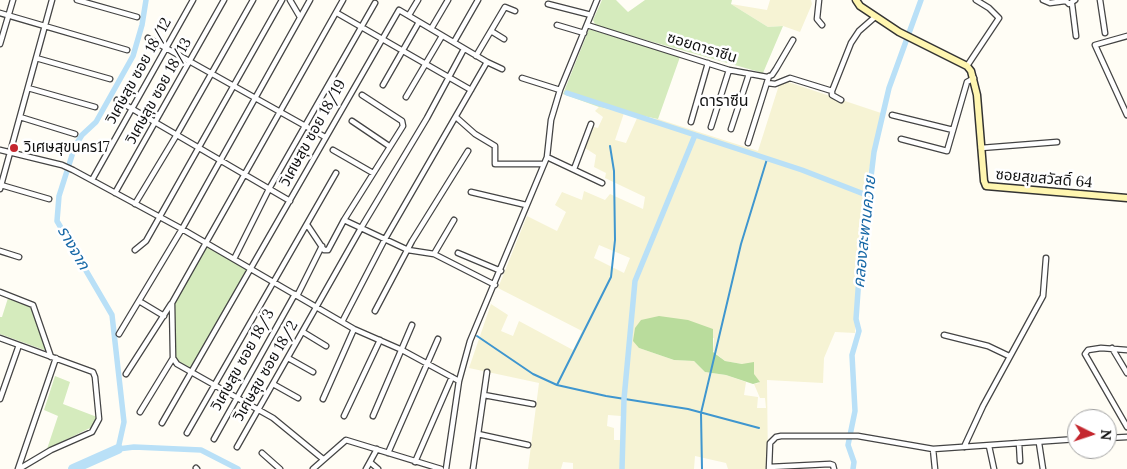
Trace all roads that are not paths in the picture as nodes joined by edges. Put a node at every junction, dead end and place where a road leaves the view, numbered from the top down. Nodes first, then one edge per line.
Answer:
1 (13, 0) edge
2 (52, 0) edge
3 (77, 0) edge
4 (193, 0) edge
5 (224, 0) edge
6 (253, 0) edge
7 (282, 0) edge
8 (290, 0) edge
9 (310, 0) edge
10 (343, 0) edge
11 (418, 0) edge
12 (448, 0) edge
13 (478, 0) edge
14 (597, 0) edge
15 (819, 0) edge
16 (856, 0) edge
17 (976, 0) edge
18 (1043, 0) edge
19 (1065, 0) edge
20 (1100, 0) edge
21 (1074, 2) edge
22 (375, 4) dead end
23 (548, 4) dead end
24 (515, 11) dead end
25 (0, 13) edge
26 (337, 13) junction
27 (591, 15) junction
28 (8, 16) junction
29 (409, 16) junction
30 (137, 17) dead end
31 (300, 17) junction
32 (875, 17) junction
33 (419, 22) junction
34 (557, 25) dead end
35 (587, 25) junction
36 (822, 25) dead end
37 (45, 27) junction
38 (362, 28) junction
39 (431, 29) junction
40 (491, 31) junction
41 (584, 33) junction
42 (1104, 33) dead end
43 (442, 36) junction
44 (1076, 36) dead end
45 (1126, 36) edge
46 (148, 38) dead end
47 (382, 39) junction
48 (504, 39) dead end
49 (793, 40) dead end
50 (454, 42) junction
51 (1127, 42) edge
52 (0, 44) edge
53 (166, 48) junction
54 (464, 49) junction
55 (127, 50) dead end
56 (403, 50) junction
57 (476, 56) junction
58 (36, 58) junction
59 (190, 62) junction
60 (488, 62) junction
61 (426, 64) junction
62 (708, 64) junction
63 (967, 66) junction
64 (502, 70) dead end
65 (728, 70) junction
66 (211, 74) junction
67 (749, 74) junction
68 (448, 76) junction
69 (769, 76) junction
70 (522, 78) dead end
71 (974, 78) junction
72 (110, 79) dead end
73 (767, 83) junction
74 (383, 85) dead end
75 (232, 86) junction
76 (28, 88) junction
77 (471, 90) junction
78 (560, 90) junction
79 (832, 91) junction
80 (362, 95) dead end
81 (406, 97) dead end
82 (254, 98) junction
83 (116, 100) dead end
84 (840, 100) dead end
85 (94, 107) dead end
86 (132, 109) junction
87 (280, 112) junction
88 (892, 115) dead end
89 (1127, 115) edge
90 (20, 117) junction
91 (457, 118) junction
92 (352, 121) dead end
93 (690, 122) dead end
94 (155, 123) junction
95 (591, 124) dead end
96 (305, 126) junction
97 (712, 127) dead end
98 (731, 129) dead end
99 (953, 130) junction
100 (75, 134) dead end
101 (176, 136) junction
102 (325, 137) junction
103 (901, 139) dead end
104 (1057, 142) dead end
105 (748, 143) dead end
106 (389, 146) junction
107 (981, 148) junction
108 (199, 149) junction
109 (0, 150) edge
110 (333, 150) dead end
111 (468, 151) dead end
112 (10, 152) junction
113 (548, 157) junction
114 (219, 161) junction
115 (543, 164) junction
116 (574, 169) junction
117 (336, 173) dead end
118 (245, 174) junction
119 (373, 174) junction
120 (92, 180) junction
121 (602, 183) dead end
122 (0, 187) edge
123 (269, 189) junction
124 (471, 192) dead end
125 (115, 193) junction
126 (1127, 198) edge
127 (49, 199) dead end
128 (290, 201) junction
129 (135, 204) junction
130 (526, 205) junction
131 (159, 217) junction
132 (344, 220) junction
133 (454, 220) dead end
134 (308, 226) junction
135 (361, 228) junction
136 (182, 229) junction
137 (385, 240) junction
138 (206, 243) junction
139 (322, 246) junction
140 (135, 250) dead end
141 (408, 250) junction
142 (0, 252) edge
143 (458, 253) dead end
144 (434, 254) junction
145 (19, 256) dead end
146 (234, 258) junction
147 (1046, 258) dead end
148 (252, 269) junction
149 (501, 271) junction
150 (274, 282) junction
151 (495, 285) junction
152 (0, 292) edge
153 (296, 295) junction
154 (139, 301) junction
155 (172, 303) junction
156 (316, 308) junction
157 (375, 311) dead end
158 (164, 316) junction
159 (342, 322) junction
160 (412, 325) dead end
161 (354, 329) junction
162 (303, 332) junction
163 (120, 334) dead end
164 (944, 336) dead end
165 (0, 338) edge
166 (438, 339) dead end
167 (380, 340) junction
168 (19, 345) junction
169 (326, 346) dead end
170 (1112, 348) junction
171 (402, 350) junction
172 (1127, 350) edge
173 (1009, 356) junction
174 (53, 358) junction
175 (173, 358) junction
176 (288, 358) junction
177 (427, 363) junction
178 (193, 372) junction
179 (313, 372) dead end
180 (488, 372) dead end
181 (1127, 372) edge
182 (126, 374) dead end
183 (452, 377) junction
184 (459, 381) junction
185 (214, 384) junction
186 (273, 384) junction
187 (484, 395) junction
188 (237, 397) junction
189 (298, 398) dead end
190 (0, 399) edge
191 (323, 399) dead end
192 (534, 404) dead end
193 (258, 410) junction
194 (140, 412) dead end
195 (1127, 415) edge
196 (344, 416) dead end
197 (373, 416) dead end
198 (1122, 418) junction
199 (162, 423) dead end
200 (1127, 427) edge
201 (187, 433) dead end
202 (478, 434) junction
203 (214, 439) dead end
204 (1067, 440) edge
205 (1039, 442) junction
206 (1019, 444) junction
207 (528, 445) dead end
208 (989, 446) junction
209 (237, 447) dead end
210 (964, 447) junction
211 (933, 449) junction
212 (377, 450) junction
213 (262, 453) dead end
214 (388, 453) junction
215 (323, 459) junction
216 (1020, 461) dead end
217 (371, 463) junction
218 (418, 463) junction
219 (769, 468) edge
220 (18, 469) edge
221 (280, 469) edge
222 (313, 469) edge
223 (366, 469) edge
224 (378, 469) edge
225 (416, 469) edge
226 (441, 469) edge
227 (446, 469) edge
228 (473, 469) edge
229 (834, 469) edge
230 (935, 469) edge
231 (994, 469) edge
232 (1043, 469) edge

1 - 28 street
2 - 37 street
3 - 30 street
4 - 53 street, วิเศษสุข ซอย 18/12
5 - 59 street, วิเศษสุข ซอย 18/13
6 - 66 street
7 - 75 street
8 - 31 street
9 - 31 street
10 - 26 street
11 - 29 street
12 - 39 street
13 - 50 street
14 - 27 street
15 - 36 street
16 - 32 street
17 - 63 street
18 - 19 street
19 - 21 street
20 - 42 street
21 - 44 street
22 - 38 street
23 - 27 street
24 - 40 street
25 - 28 street
26 - 38 street
26 - 87 street
27 - 35 street
28 - 37 street
28 - 52 street
29 - 33 street
29 - 47 street, วิเศษสุข ซอย 18/19
31 - 82 street
32 - 63 street
32 - 79 street
33 - 39 street
33 - 56 street
34 - 41 street
35 - 41 street
35 - 62 street, ซอยดาราซีน
37 - 55 street
37 - 58 street
38 - 47 street
38 - 96 street
39 - 43 street
40 - 48 street
40 - 57 street
41 - 78 street
43 - 50 street
43 - 61 street
45 - 51 street
45 - 89 street
46 - 53 street
47 - 56 street
47 - 102 street, วิเศษสุข ซอย 18/19
49 - 69 street
50 - 54 street
53 - 59 street
53 - 86 street, วิเศษสุข ซอย 18/12
54 - 57 street
54 - 68 street, วิเศษสุข ซอย 18/2
56 - 61 street
56 - 74 street
57 - 60 street
58 - 72 street
58 - 76 street
59 - 66 street
59 - 94 street, วิเศษสุข ซอย 18/13
60 - 64 street
60 - 77 street
61 - 68 street
61 - 81 street
62 - 65 street, ซอยดาราซีน
62 - 93 street
63 - 71 street, ซอยสุขสวัสดิ์ 64
65 - 67 street, ซอยดาราซีน
65 - 97 street
66 - 75 street
66 - 101 street
67 - 69 street, ซอยดาราซีน
67 - 98 street
68 - 77 street
68 - 135 street, วิเศษสุข ซอย 18/2
69 - 73 street
70 - 78 street
71 - 99 street
71 - 107 street, ซอยสุขสวัสดิ์ 64
73 - 79 street
73 - 105 street
75 - 82 street
75 - 108 street
76 - 85 street
76 - 90 street
77 - 91 street
78 - 113 street
79 - 84 street
80 - 106 street
82 - 87 street
82 - 114 street
83 - 86 street
86 - 94 street
86 - 120 street, วิเศษสุข ซอย 18/12
87 - 96 street
87 - 118 street
88 - 99 street
90 - 100 street
90 - 112 street
91 - 115 street
91 - 137 street
92 - 106 street
94 - 101 street
94 - 125 street, วิเศษสุข ซอย 18/13
95 - 116 street
96 - 102 street
96 - 123 street
99 - 103 street
101 - 108 street
101 - 129 street
102 - 128 street, วิเศษสุข ซอย 18/19
104 - 107 street
106 - 119 street
107 - 126 street, ซอยสุขสวัสดิ์ 64
108 - 114 street
108 - 131 street
109 - 112 street
110 - 119 street
111 - 141 street
112 - 120 street
112 - 122 street
113 - 115 street
113 - 116 street
114 - 118 street
114 - 136 street
115 - 130 street
116 - 121 street
117 - 134 street
118 - 123 street
118 - 138 street
119 - 132 street
120 - 125 street
122 - 127 street
123 - 128 street
123 - 146 street
124 - 130 street
125 - 129 street
128 - 148 street, วิเศษสุข ซอย 18/19
129 - 131 street
130 - 149 street
131 - 136 street
131 - 140 street
132 - 135 street
132 - 139 street
133 - 144 street
134 - 139 street
134 - 150 street
135 - 137 street
135 - 156 street, วิเศษสุข ซอย 18/2
136 - 138 street
136 - 154 street
137 - 141 street
137 - 159 street
138 - 146 street
138 - 155 street
139 - 153 street, วิเศษสุข ซอย 18/3
141 - 144 street
141 - 157 street
142 - 145 street
143 - 149 street
144 - 151 street
146 - 148 street
147 - 173 street
148 - 150 street
148 - 178 street, วิเศษสุข ซอย 18/19
149 - 151 street
150 - 153 street
150 - 185 street
151 - 184 street
152 - 174 street
153 - 156 street
153 - 188 street, วิเศษสุข ซอย 18/3
154 - 158 street
154 - 163 street
155 - 158 street
155 - 175 street
156 - 159 street
156 - 162 street, วิเศษสุข ซอย 18/2
158 - 182 street
159 - 161 street
160 - 171 street
161 - 167 street
161 - 191 street
162 - 169 street
162 - 176 street, วิเศษสุข ซอย 18/2
164 - 173 street
165 - 168 street
166 - 177 street
167 - 171 street
167 - 196 street
168 - 174 street
168 - 190 street
170 - 172 street
170 - 181 street
170 - 198 street
171 - 177 street
171 - 197 street
173 - 210 street
174 - 220 street
174 - 220 street
175 - 178 street
175 - 194 street
176 - 179 street
176 - 186 street, วิเศษสุข ซอย 18/2
177 - 183 street
177 - 214 street
178 - 185 street
178 - 199 street, วิเศษสุข ซอย 18/19
180 - 187 street
183 - 184 street
183 - 218 street
184 - 227 street
185 - 188 street
185 - 201 street
186 - 189 street
186 - 193 street, วิเศษสุข ซอย 18/2
187 - 192 street
187 - 202 street
188 - 193 street
188 - 203 street, วิเศษสุข ซอย 18/3
193 - 209 street, วิเศษสุข ซอย 18/2
193 - 215 street
195 - 198 street
198 - 200 street
202 - 207 street
202 - 228 street
204 - 205 street
205 - 206 street
205 - 232 street
206 - 208 street
206 - 216 street
208 - 210 street
208 - 231 street
210 - 211 street
211 - 219 street
211 - 230 street
212 - 214 street
212 - 215 street
212 - 217 street
213 - 221 street
214 - 218 street
215 - 222 street
217 - 223 street
217 - 224 street
218 - 225 street
218 - 226 street
219 - 229 street

